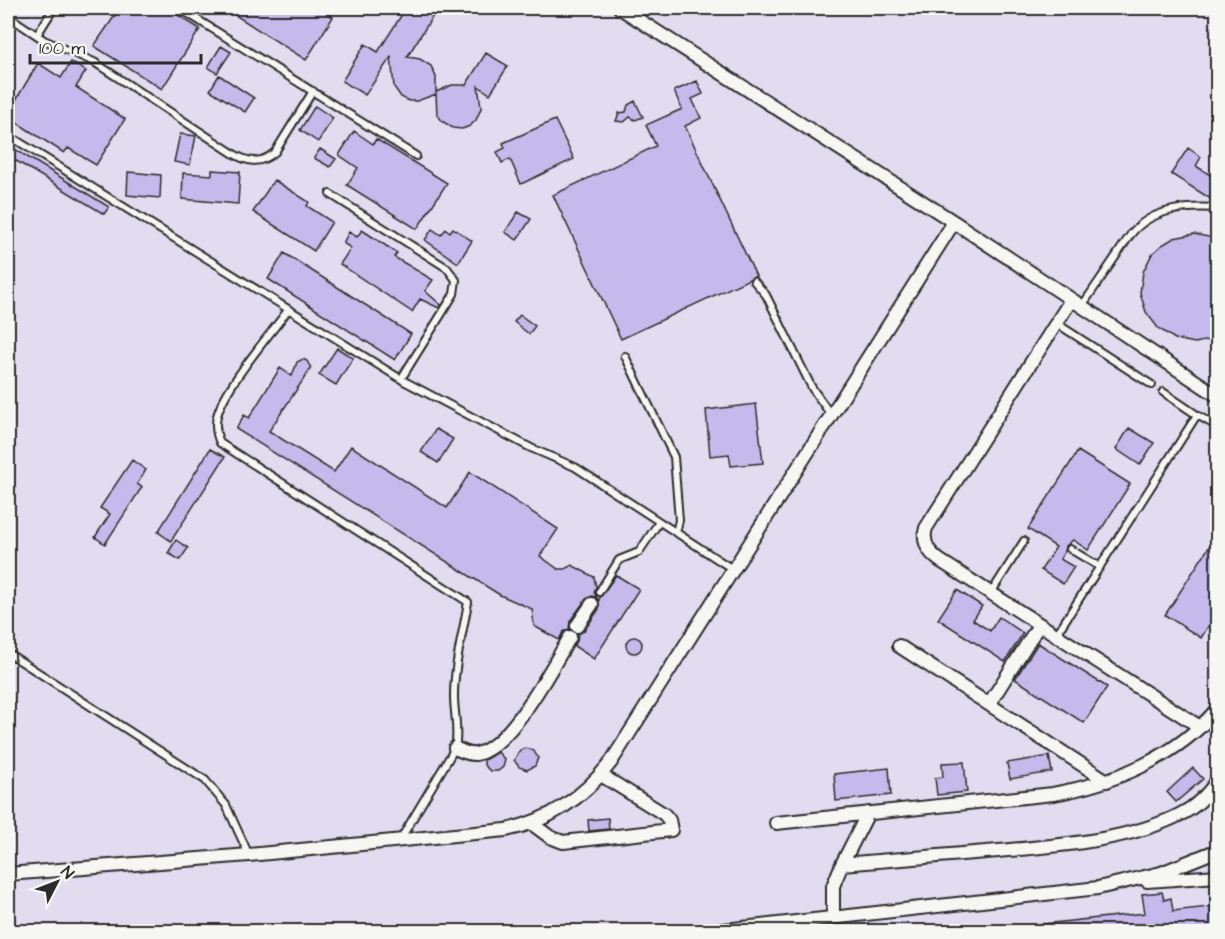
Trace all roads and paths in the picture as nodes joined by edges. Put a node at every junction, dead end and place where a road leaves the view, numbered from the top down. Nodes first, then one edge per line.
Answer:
1 (54, 8) edge
2 (180, 8) edge
3 (620, 8) edge
4 (8, 16) edge
5 (36, 35) junction
6 (313, 91) junction
7 (8, 135) edge
8 (416, 156) dead end
9 (330, 194) dead end
10 (1218, 207) edge
11 (954, 222) junction
12 (754, 281) dead end
13 (1071, 300) junction
14 (1082, 307) junction
15 (288, 310) junction
16 (1056, 323) junction
17 (625, 356) dead end
18 (401, 379) junction
19 (1152, 385) dead end
20 (1163, 392) dead end
21 (1218, 396) edge
22 (832, 415) junction
23 (1197, 415) junction
24 (1218, 427) edge
25 (659, 522) junction
26 (676, 533) junction
27 (1024, 542) dead end
28 (1070, 549) dead end
29 (1100, 567) junction
30 (734, 570) junction
31 (599, 592) dead end
32 (991, 594) junction
33 (591, 604) dead end
34 (1039, 625) junction
35 (577, 626) dead end
36 (1056, 636) junction
37 (570, 638) dead end
38 (899, 646) dead end
39 (8, 653) edge
40 (989, 704) junction
41 (1218, 708) edge
42 (1200, 727) junction
43 (454, 748) junction
44 (602, 775) junction
45 (1218, 780) edge
46 (1107, 781) junction
47 (868, 813) junction
48 (531, 823) junction
49 (776, 823) dead end
50 (400, 840) junction
51 (1218, 850) edge
52 (249, 855) junction
53 (842, 864) junction
54 (8, 874) edge
55 (1218, 876) edge
56 (1134, 880) junction
57 (833, 918) junction
58 (706, 932) edge

1 - 5 lane
2 - 6 lane
3 - 11 street
4 - 5 lane
5 - 6 lane
6 - 8 lane
7 - 15 lane
9 - 18 lane
10 - 14 lane
11 - 13 street
11 - 22 street
12 - 22 lane
13 - 14 street
13 - 16 street
14 - 21 street
15 - 18 lane
15 - 43 lane
16 - 19 lane
16 - 32 street
17 - 26 lane
18 - 25 lane
20 - 23 lane
22 - 30 street
23 - 24 lane
23 - 29 lane
25 - 26 lane
25 - 31 lane
26 - 30 lane
27 - 32 lane
28 - 29 lane
29 - 36 lane
30 - 44 street
32 - 34 street
33 - 35 street
34 - 36 street
34 - 40 street
36 - 42 street
37 - 43 street
38 - 40 street
39 - 52 lane
40 - 46 street
41 - 42 street
42 - 46 street
43 - 50 lane
44 - 48 street
44 - 48 street
45 - 53 street
46 - 47 street
47 - 49 street
47 - 53 street
48 - 50 street
50 - 52 street
51 - 56 street
52 - 54 street
53 - 57 street
55 - 56 street
56 - 57 street
57 - 58 street

